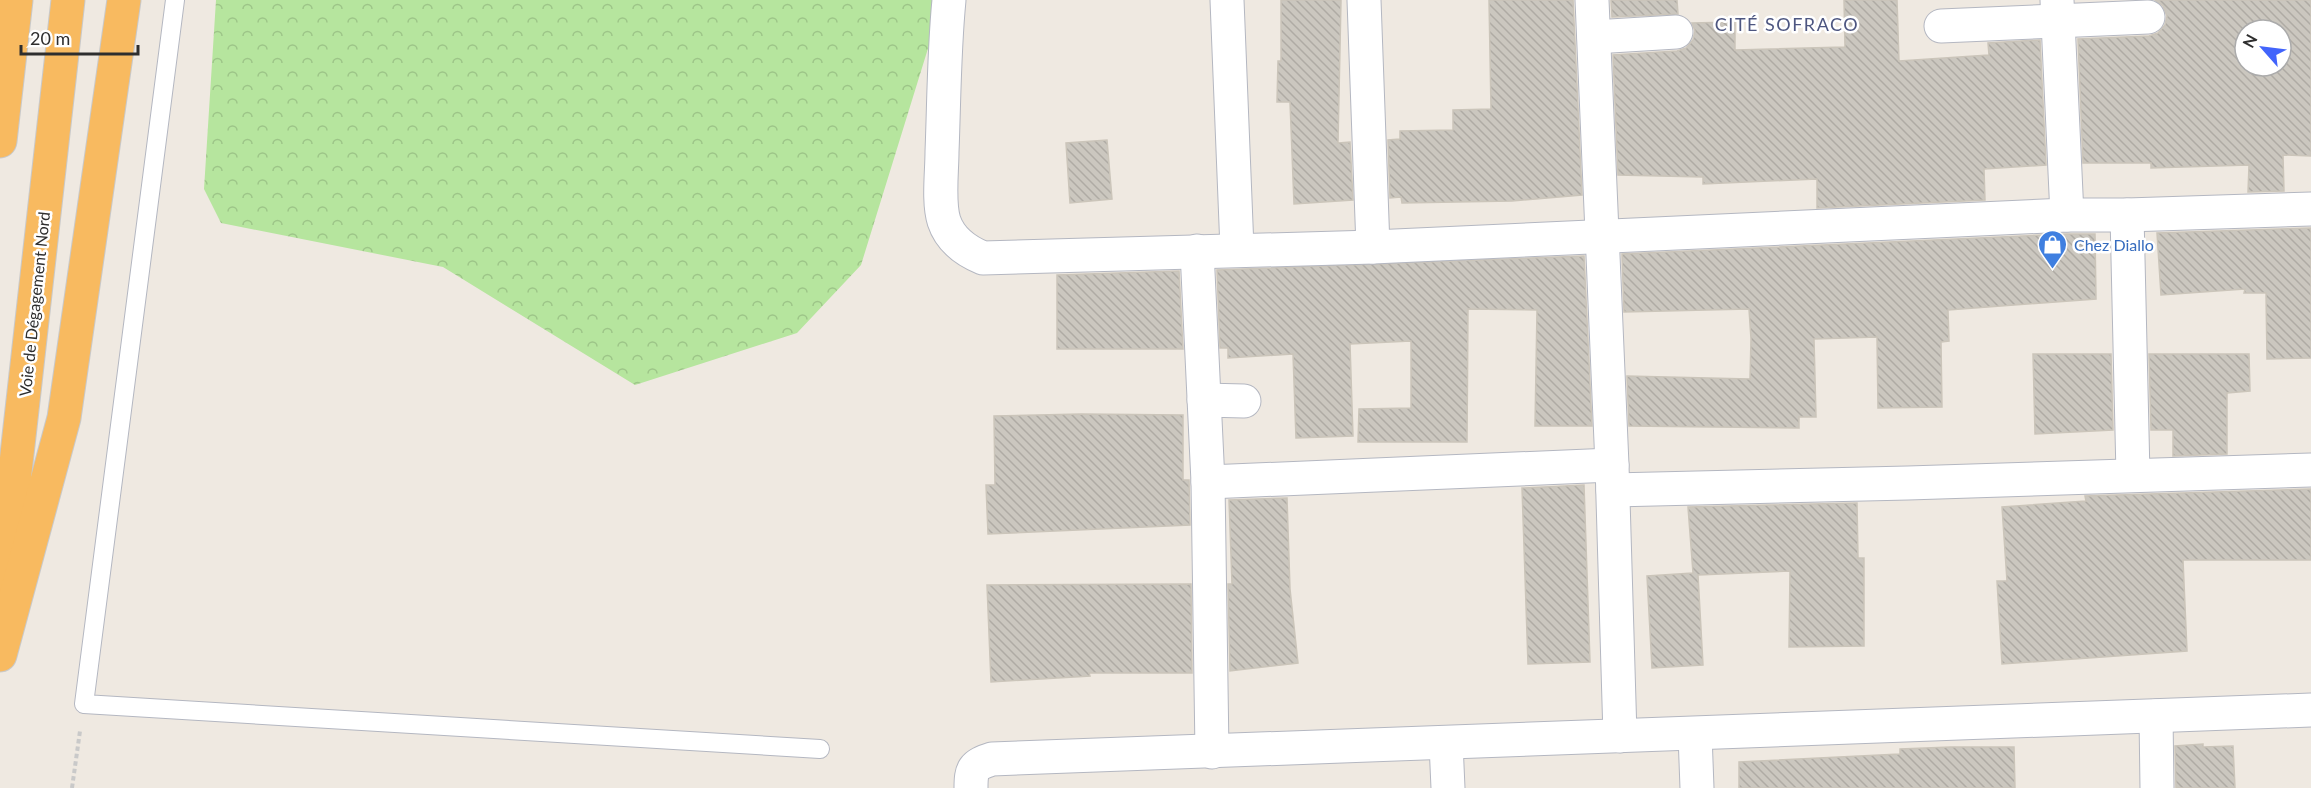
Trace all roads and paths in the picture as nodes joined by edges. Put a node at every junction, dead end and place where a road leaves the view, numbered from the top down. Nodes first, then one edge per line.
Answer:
1 (16, 0) edge
2 (68, 0) edge
3 (124, 0) edge
4 (176, 0) edge
5 (949, 0) edge
6 (1227, 0) edge
7 (1364, 0) edge
8 (1592, 0) edge
9 (2057, 10) edge
10 (2148, 17) dead end
11 (1941, 26) dead end
12 (1676, 32) dead end
13 (1594, 38) junction
14 (0, 141) edge
15 (2311, 209) edge
16 (2067, 215) junction
17 (2127, 215) junction
18 (1603, 236) junction
19 (1373, 247) junction
20 (1237, 249) junction
21 (1197, 251) junction
22 (1204, 400) junction
23 (1244, 401) dead end
24 (2311, 470) edge
25 (2133, 475) junction
26 (1613, 477) junction
27 (1208, 482) junction
28 (0, 607) edge
29 (0, 655) edge
30 (84, 704) junction
31 (2311, 710) edge
32 (2156, 716) junction
33 (1695, 734) junction
34 (1620, 736) junction
35 (1446, 743) junction
36 (820, 749) dead end
37 (1212, 752) junction
38 (72, 788) edge
39 (971, 788) edge
40 (1448, 788) edge
41 (1697, 788) edge
42 (2157, 788) edge

1 - 14 highway
2 - 28 highway, Voie de Dégagement Nord
3 - 29 highway
4 - 30 lane
5 - 21 street
6 - 20 street
7 - 19 street
8 - 13 street
9 - 10 street
9 - 11 street
9 - 16 street
12 - 13 street
13 - 18 street
15 - 17 street
16 - 17 street
16 - 18 street
17 - 25 street
18 - 19 street
18 - 26 street
19 - 20 street
20 - 21 street
21 - 22 street
22 - 23 street
22 - 27 street
24 - 25 street
25 - 26 street
26 - 27 street
26 - 34 street
27 - 37 street
30 - 36 lane
30 - 38 path
31 - 32 street
32 - 33 street
32 - 42 street
33 - 34 street
33 - 41 street
34 - 35 street
35 - 37 street
35 - 40 street
37 - 39 street

